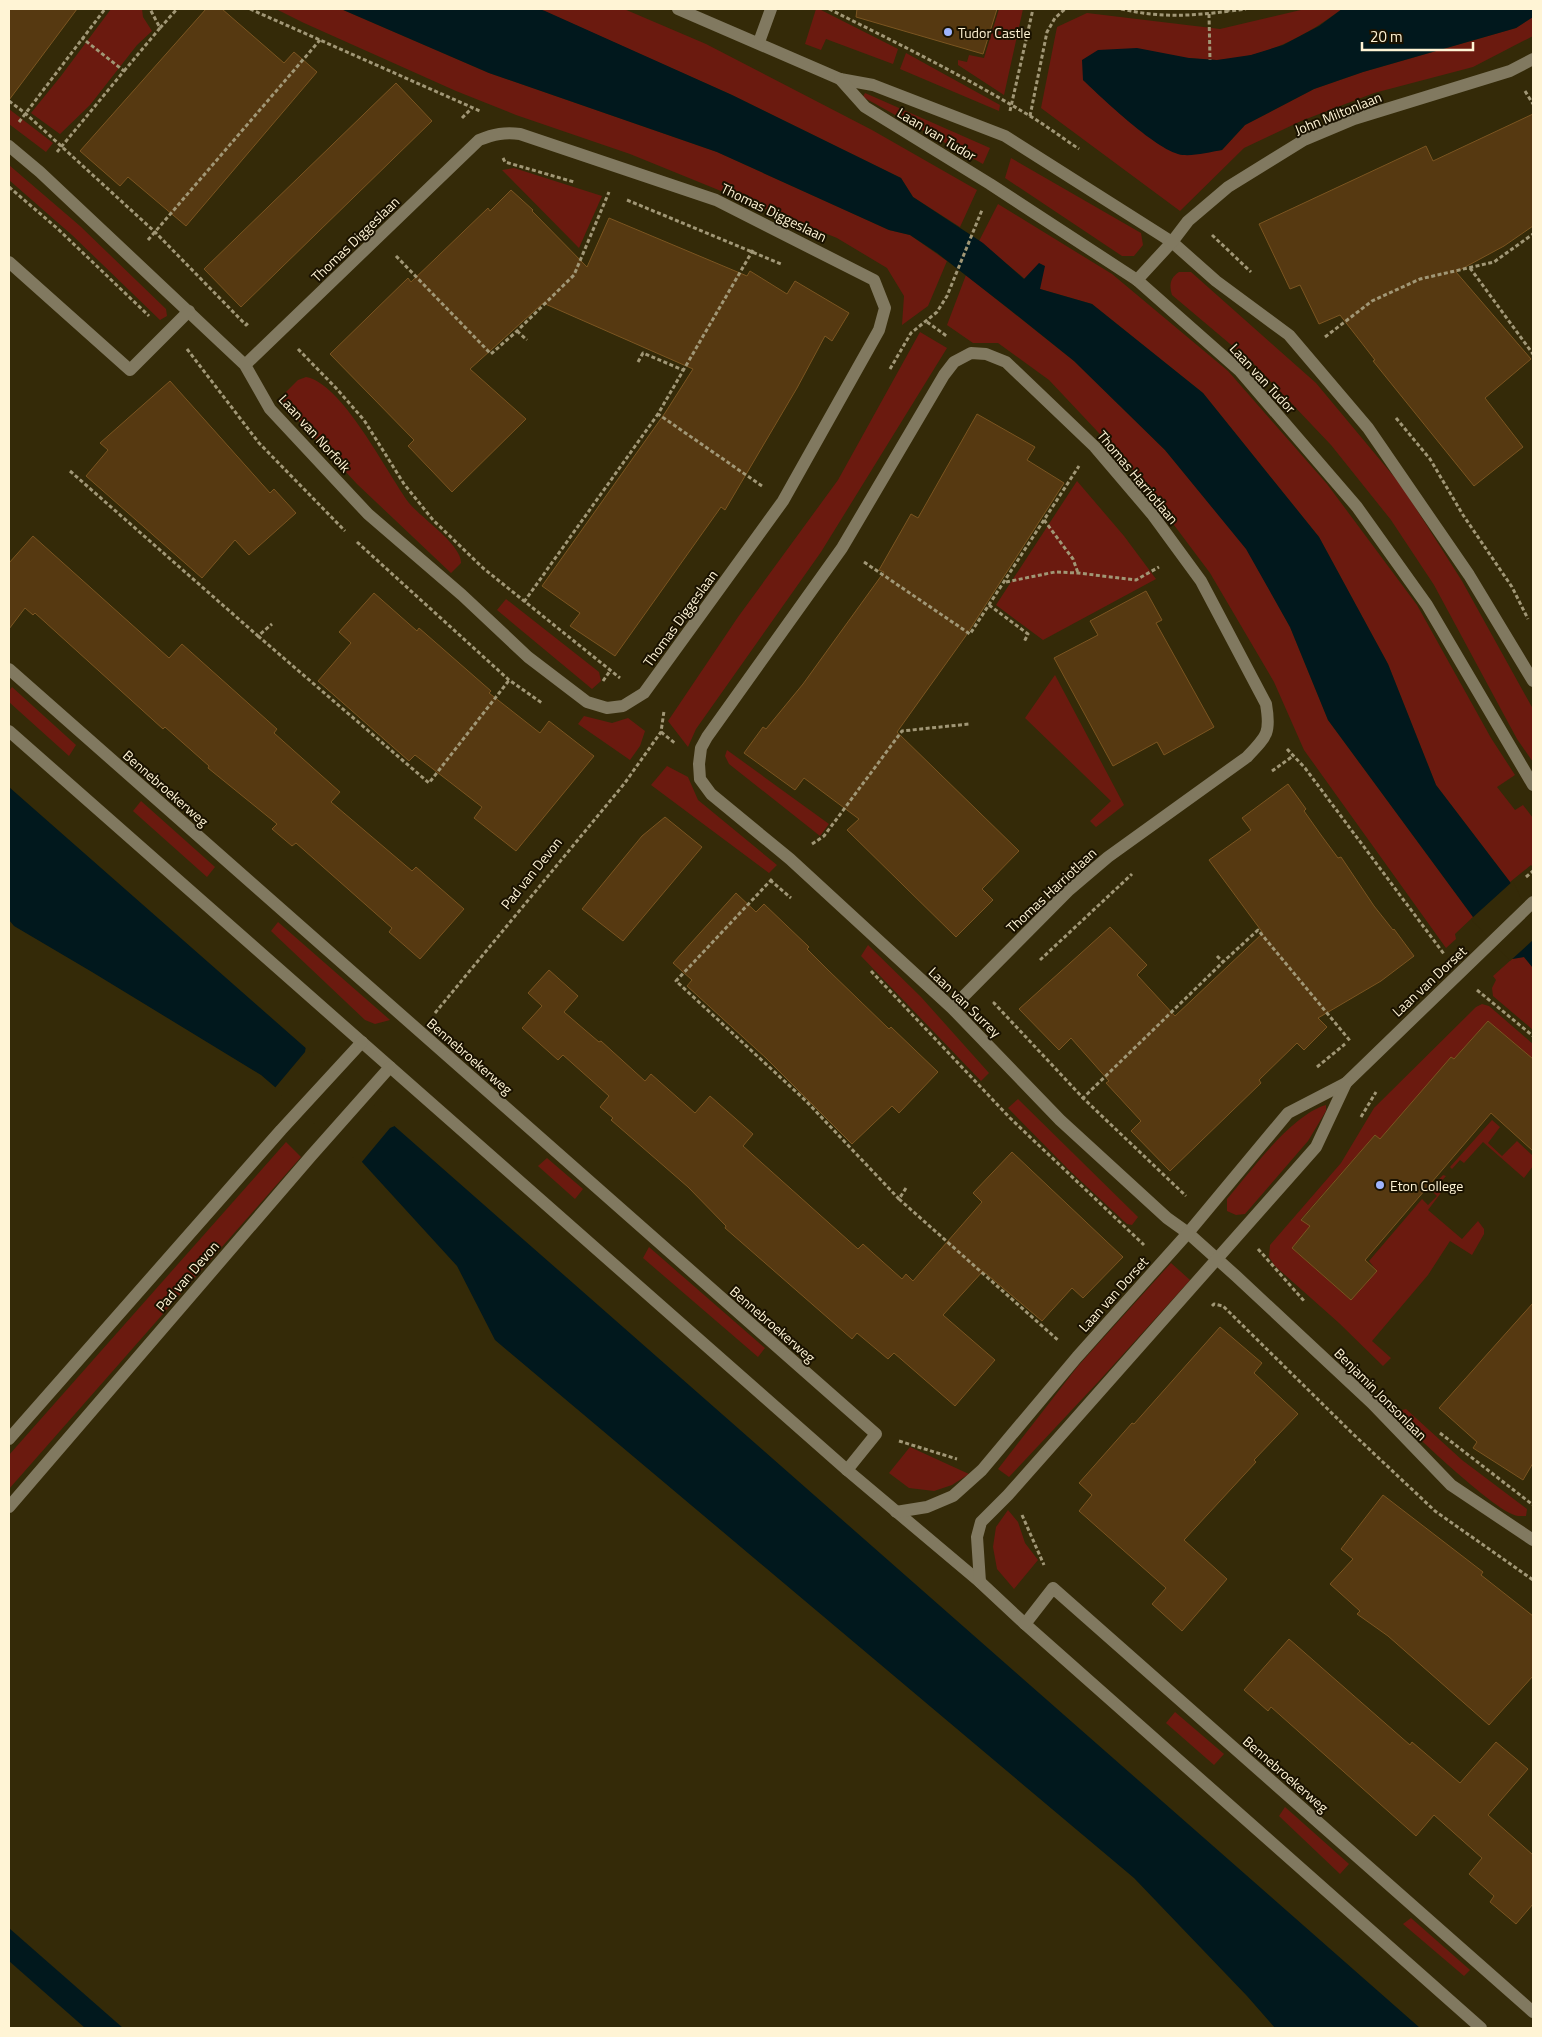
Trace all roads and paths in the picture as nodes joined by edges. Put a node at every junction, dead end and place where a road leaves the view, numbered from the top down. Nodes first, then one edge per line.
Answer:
1 (104, 9) edge
2 (150, 9) edge
3 (177, 9) edge
4 (250, 9) edge
5 (678, 9) edge
6 (771, 9) edge
7 (1066, 9) edge
8 (1121, 9) edge
9 (1226, 9) edge
10 (1246, 9) edge
11 (1231, 11) junction
12 (1209, 14) junction
13 (160, 28) junction
14 (82, 38) junction
15 (320, 40) junction
16 (760, 42) junction
17 (1533, 59) edge
18 (1210, 60) dead end
19 (124, 71) junction
20 (840, 79) junction
21 (1517, 94) dead end
22 (9, 100) edge
23 (1533, 104) edge
24 (472, 108) junction
25 (25, 113) junction
26 (1030, 116) dead end
27 (458, 122) dead end
28 (14, 127) dead end
29 (493, 134) junction
30 (9, 146) edge
31 (61, 146) junction
32 (619, 166) junction
33 (40, 172) junction
34 (580, 184) dead end
35 (9, 187) edge
36 (608, 192) junction
37 (618, 196) dead end
38 (626, 200) dead end
39 (983, 208) dead end
40 (767, 226) junction
41 (1218, 228) dead end
42 (155, 232) junction
43 (1533, 234) edge
44 (378, 238) junction
45 (1172, 242) junction
46 (752, 251) junction
47 (131, 260) junction
48 (9, 262) edge
49 (786, 267) dead end
50 (1470, 268) junction
51 (1254, 274) dead end
52 (1137, 280) junction
53 (947, 296) dead end
54 (189, 311) junction
55 (253, 318) dead end
56 (280, 331) junction
57 (517, 331) junction
58 (168, 332) junction
59 (1324, 337) dead end
60 (527, 340) dead end
61 (1533, 354) edge
62 (638, 362) dead end
63 (245, 366) junction
64 (683, 370) junction
65 (658, 414) junction
66 (1095, 448) junction
67 (70, 471) dead end
68 (783, 501) junction
69 (1044, 520) junction
70 (842, 548) junction
71 (1182, 555) junction
72 (1078, 573) junction
73 (1006, 582) junction
74 (524, 602) junction
75 (989, 605) junction
76 (272, 624) dead end
77 (258, 636) junction
78 (1024, 642) dead end
79 (528, 656) junction
80 (9, 669) edge
81 (1533, 681) edge
82 (644, 693) junction
83 (623, 706) joint
84 (969, 724) dead end
85 (9, 731) edge
86 (662, 732) dead end
87 (1265, 736) junction
88 (1293, 756) junction
89 (699, 764) joint
90 (1269, 773) dead end
91 (1533, 785) edge
92 (790, 859) junction
93 (1134, 873) dead end
94 (770, 880) junction
95 (793, 900) dead end
96 (1533, 902) edge
97 (1217, 956) dead end
98 (1223, 962) junction
99 (1036, 963) dead end
100 (866, 966) dead end
101 (1459, 974) junction
102 (1477, 990) junction
103 (1001, 996) dead end
104 (1470, 996) dead end
105 (952, 1008) junction
106 (420, 1032) junction
107 (1533, 1036) edge
108 (362, 1042) junction
109 (1367, 1061) junction
110 (390, 1067) junction
111 (1346, 1083) junction
112 (1380, 1085) dead end
113 (1083, 1098) junction
114 (1060, 1120) junction
115 (1357, 1124) dead end
116 (906, 1188) dead end
117 (899, 1199) junction
118 (1167, 1218) junction
119 (1188, 1233) junction
120 (1264, 1242) dead end
121 (1217, 1258) junction
122 (1311, 1308) dead end
123 (1206, 1311) dead end
124 (1077, 1357) junction
125 (1437, 1431) dead end
126 (9, 1439) edge
127 (847, 1470) junction
128 (1533, 1505) edge
129 (9, 1507) edge
130 (896, 1512) junction
131 (1533, 1540) edge
132 (1533, 1580) edge
133 (980, 1582) junction
134 (1024, 1624) junction
135 (1533, 2012) edge
136 (1480, 2028) edge

1 - 14 path
2 - 13 path
3 - 13 path
4 - 15 path
5 - 16 street, Laan van Tudor
6 - 16 street
7 - 26 path
8 - 12 path
9 - 11 path
10 - 11 path
11 - 12 path
12 - 18 path
13 - 19 path
14 - 19 path
14 - 25 path
15 - 24 path
15 - 42 path
16 - 20 street, Laan van Tudor
17 - 45 street, John Miltonlaan
19 - 31 path
20 - 45 street, Laan van Tudor
20 - 52 street, Laan van Tudor
21 - 23 path
22 - 25 path
24 - 27 path
24 - 29 path
25 - 28 path
25 - 31 path
29 - 32 street, Thomas Diggeslaan
29 - 34 path
29 - 44 street, Thomas Diggeslaan
30 - 33 street, Laan van Norfolk
31 - 33 path
31 - 42 path
32 - 36 path
32 - 40 street, Thomas Diggeslaan
33 - 47 street, Laan van Norfolk
35 - 58 path
36 - 37 path
36 - 57 path
38 - 46 path
39 - 53 path
40 - 46 path
40 - 68 street, Thomas Diggeslaan
41 - 51 path
42 - 47 path
42 - 55 path
43 - 50 path
44 - 56 street, Thomas Diggeslaan
44 - 57 path
45 - 52 street, John Miltonlaan
45 - 81 street, Laan van Tudor
46 - 49 path
46 - 64 path
47 - 54 street, Laan van Norfolk
48 - 58 street
50 - 59 path
50 - 61 path
52 - 91 street, Laan van Tudor
54 - 58 street
54 - 63 street, Laan van Norfolk
56 - 63 street, Thomas Diggeslaan
56 - 74 path
57 - 60 path
62 - 64 path
63 - 79 street, Laan van Norfolk
64 - 65 path
65 - 68 path
65 - 74 path
66 - 69 path
66 - 70 street, Thomas Harriotlaan
66 - 71 street, Thomas Harriotlaan
67 - 77 path
68 - 82 street, Thomas Diggeslaan
69 - 72 path
69 - 73 path
70 - 75 path
70 - 89 street, Thomas Harriotlaan
71 - 72 path
71 - 87 street, Thomas Harriotlaan
72 - 73 path
73 - 75 path
74 - 82 path
75 - 78 path
76 - 77 path
77 - 79 path
79 - 83 street, Laan van Norfolk
80 - 106 street, Bennebroekerweg
82 - 83 street, Thomas Diggeslaan
84 - 92 path
85 - 108 street
86 - 106 path, Pad van Devon
87 - 88 path
87 - 105 street, Thomas Harriotlaan
88 - 90 path
88 - 101 path
89 - 92 street, Laan van Surrey
92 - 94 path
92 - 105 street, Laan van Surrey
93 - 99 path
94 - 95 path
94 - 117 path
96 - 101 street, Laan van Dorset
97 - 98 path
98 - 109 path
98 - 113 path
100 - 118 path
101 - 102 path
101 - 109 street, Laan van Dorset
102 - 104 path
102 - 107 path
103 - 113 path
105 - 114 street, Laan van Surrey
106 - 127 street, Bennebroekerweg
108 - 110 street
108 - 126 street, Pad van Devon
109 - 111 street, Laan van Dorset
110 - 127 street
110 - 129 street, Pad van Devon
111 - 119 street, Laan van Dorset
111 - 121 street, Laan van Dorset
112 - 115 path
113 - 114 path
113 - 118 path
114 - 118 street, Laan van Surrey
116 - 117 path
117 - 124 path
118 - 119 street, Laan van Surrey
119 - 121 street, Laan van Surrey
119 - 124 street, Laan van Dorset
120 - 122 path
121 - 131 street, Benjamin Jonsonlaan
121 - 133 street, Laan van Dorset
123 - 132 path
124 - 130 street, Laan van Dorset
125 - 128 path
127 - 130 street
130 - 133 street
133 - 134 street
134 - 135 street, Bennebroekerweg
134 - 136 street

